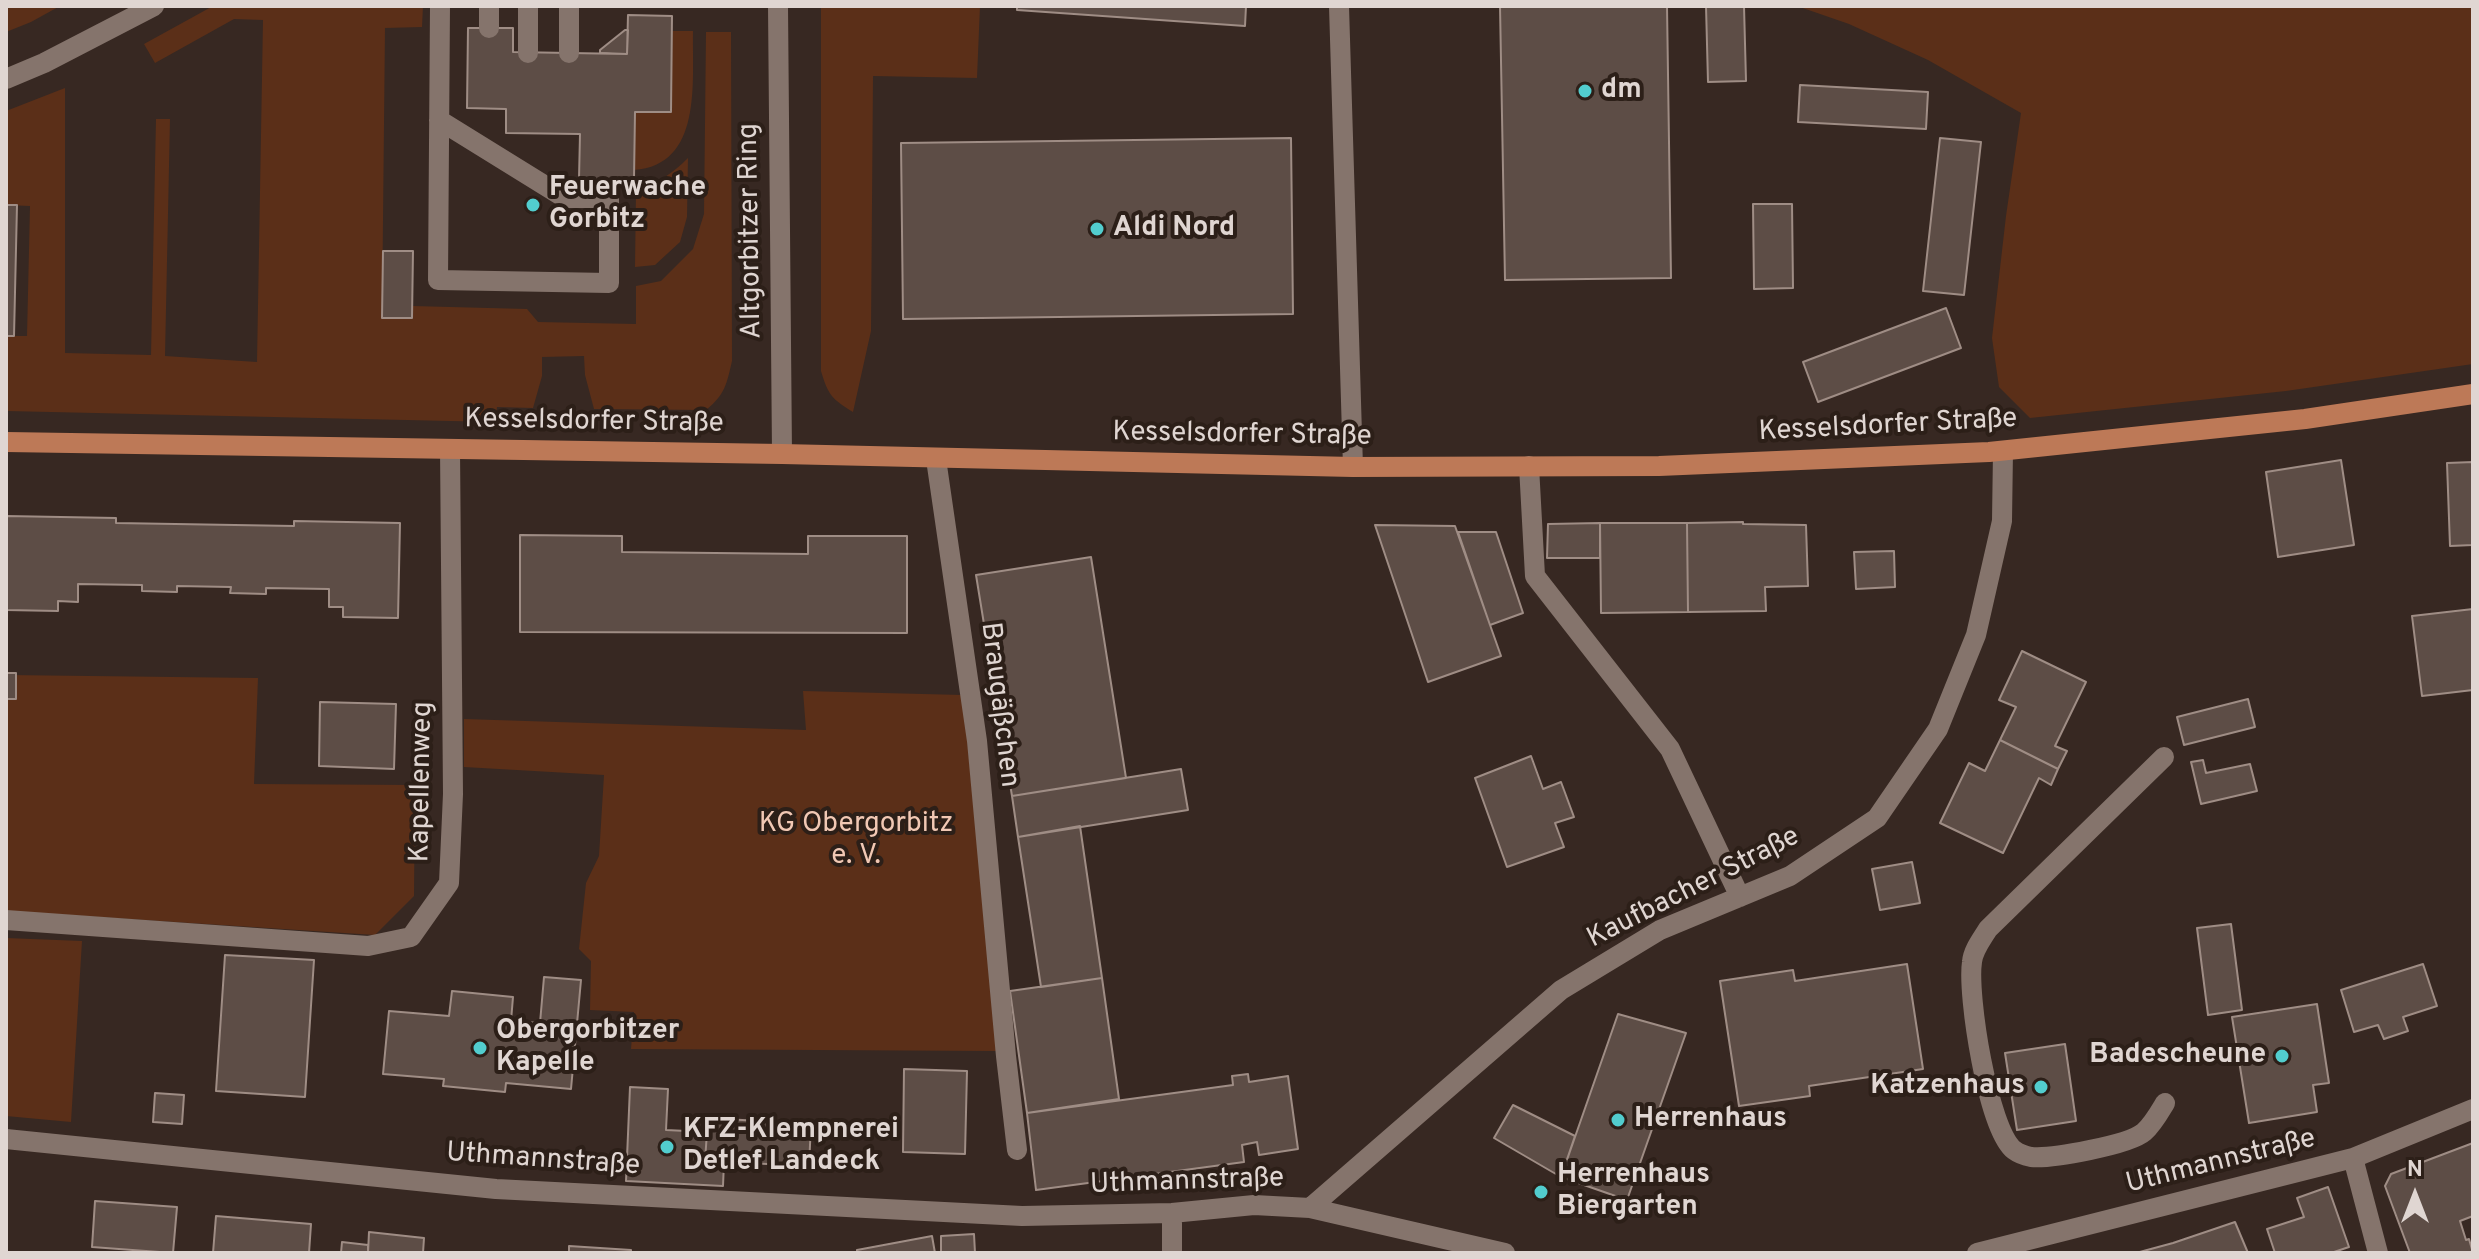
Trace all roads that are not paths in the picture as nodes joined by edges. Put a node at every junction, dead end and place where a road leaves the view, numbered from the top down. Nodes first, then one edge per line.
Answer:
1 (154, 6) edge
2 (440, 6) edge
3 (489, 6) edge
4 (528, 6) edge
5 (569, 6) edge
6 (778, 6) edge
7 (1339, 6) edge
8 (489, 28) dead end
9 (528, 53) dead end
10 (569, 53) dead end
11 (6, 79) edge
12 (439, 120) junction
13 (2473, 394) edge
14 (6, 442) edge
15 (450, 449) junction
16 (2003, 451) junction
17 (782, 454) junction
18 (936, 459) junction
19 (1529, 466) junction
20 (1353, 467) junction
21 (2164, 757) dead end
22 (1740, 897) junction
23 (6, 920) edge
24 (2165, 1103) dead end
25 (2473, 1109) edge
26 (6, 1139) edge
27 (1017, 1150) dead end
28 (2353, 1158) junction
29 (1310, 1208) junction
30 (1172, 1213) junction
31 (1172, 1253) edge
32 (1505, 1253) edge
33 (1977, 1253) edge
34 (2378, 1253) edge

1 - 11 street
2 - 12 street
3 - 8 street
4 - 9 street
5 - 10 street
6 - 17 street, Altgorbitzer Ring
7 - 20 street
12 - 12 street
13 - 16 main road, Kesselsdorfer Straße
14 - 15 main road, Kesselsdorfer Straße
15 - 17 main road, Kesselsdorfer Straße
15 - 23 street, Kapellenweg
16 - 19 main road, Kesselsdorfer Straße
16 - 22 street, Kaufbacher Straße
17 - 18 main road, Kesselsdorfer Straße
18 - 20 main road, Kesselsdorfer Straße
18 - 27 street, Braugäßchen
19 - 20 main road, Kesselsdorfer Straße
19 - 22 street
21 - 24 street
22 - 29 street, Kaufbacher Straße
25 - 28 street, Uthmannstraße
26 - 30 street, Uthmannstraße
28 - 33 street, Uthmannstraße
28 - 34 street
29 - 30 street, Uthmannstraße
29 - 32 street, Uthmannstraße
30 - 31 street

